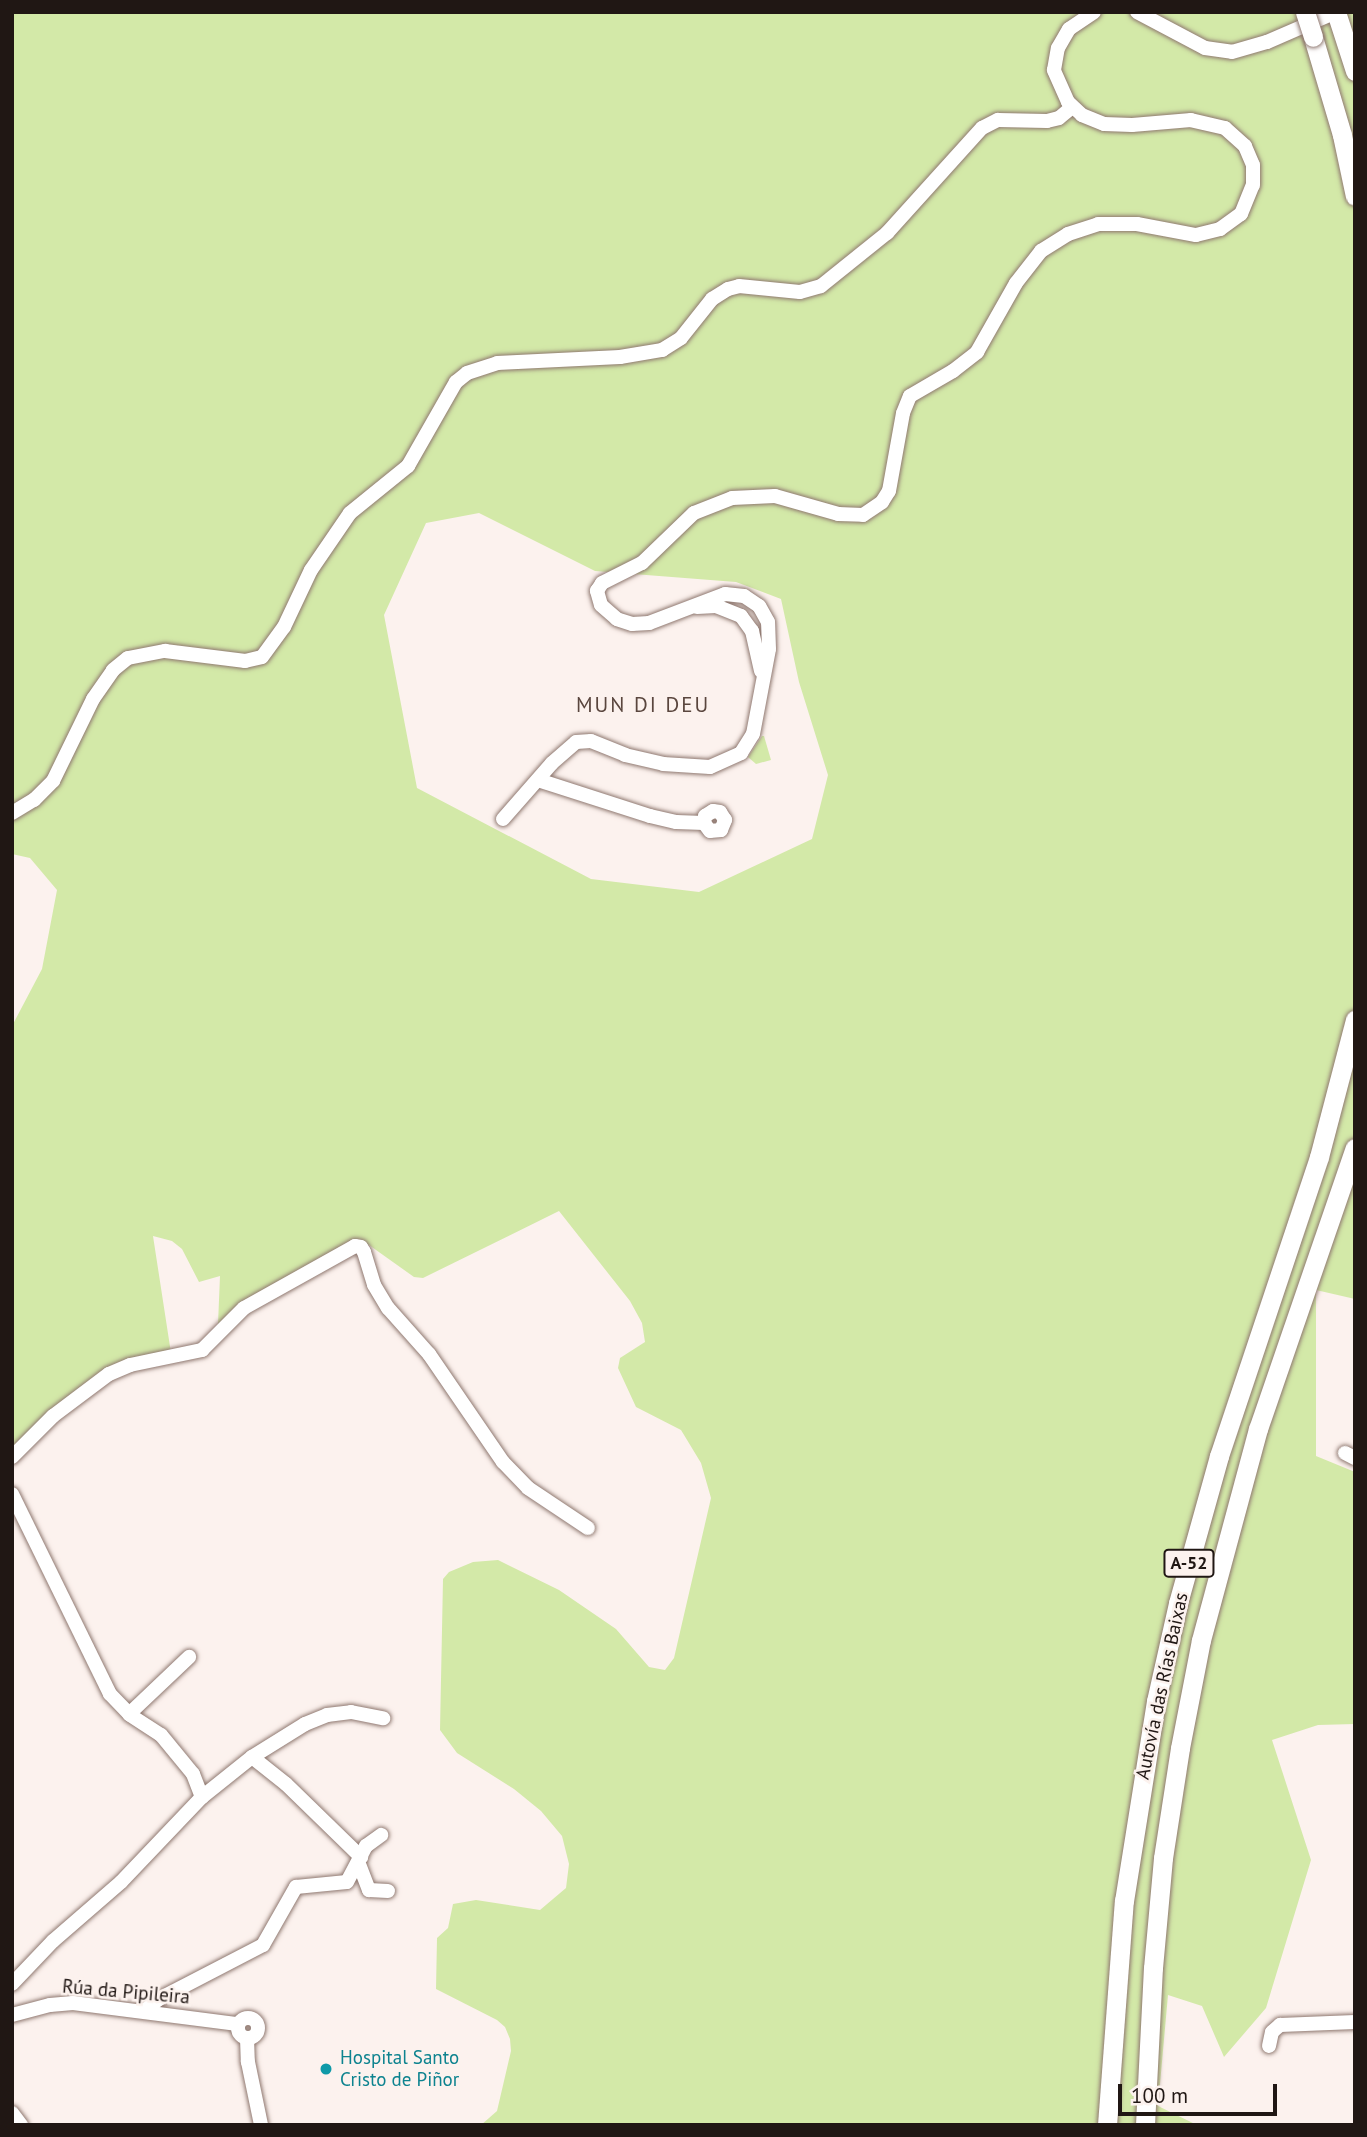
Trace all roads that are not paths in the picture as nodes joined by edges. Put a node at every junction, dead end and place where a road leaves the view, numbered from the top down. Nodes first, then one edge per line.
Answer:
1 (1094, 12) edge
2 (1137, 12) edge
3 (1305, 12) edge
4 (1338, 17) edge
5 (1355, 71) edge
6 (1073, 107) junction
7 (1355, 196) edge
8 (753, 600) junction
9 (679, 612) junction
10 (741, 615) junction
11 (762, 677) junction
12 (552, 763) junction
13 (538, 780) junction
14 (566, 789) junction
15 (12, 813) edge
16 (503, 819) dead end
17 (704, 823) dead end
18 (1355, 1020) edge
19 (1355, 1148) edge
20 (12, 1457) edge
21 (12, 1493) edge
22 (588, 1528) dead end
23 (189, 1657) dead end
24 (129, 1714) junction
25 (383, 1718) dead end
26 (252, 1757) junction
27 (202, 1797) junction
28 (381, 1835) dead end
29 (360, 1860) junction
30 (388, 1891) dead end
31 (12, 1984) edge
32 (144, 2011) junction
33 (12, 2015) edge
34 (1355, 2022) edge
35 (1269, 2046) dead end
36 (12, 2113) edge
37 (21, 2125) edge
38 (261, 2125) edge
39 (1107, 2125) edge
40 (1145, 2125) edge

1 - 6 street
2 - 4 street
3 - 7 highway, bridge
4 - 5 highway
6 - 9 street
6 - 15 street
8 - 9 street
8 - 10 street
8 - 11 street
9 - 10 street
10 - 11 street
11 - 12 street
12 - 13 street
12 - 14 street
13 - 14 street
13 - 16 street
14 - 17 street
18 - 39 highway, Autovía das Rías Baixas / A-52
19 - 40 highway, Autovía das Rías Baixas / A-52
20 - 22 street
21 - 24 street
23 - 24 street
24 - 27 street
25 - 26 street
26 - 27 street
26 - 29 street
27 - 31 street
28 - 29 street
29 - 30 street
29 - 32 street
32 - 33 street, Rúa da Pipileira
32 - 38 street, Rúa da Pipileira
34 - 35 street
36 - 37 street

